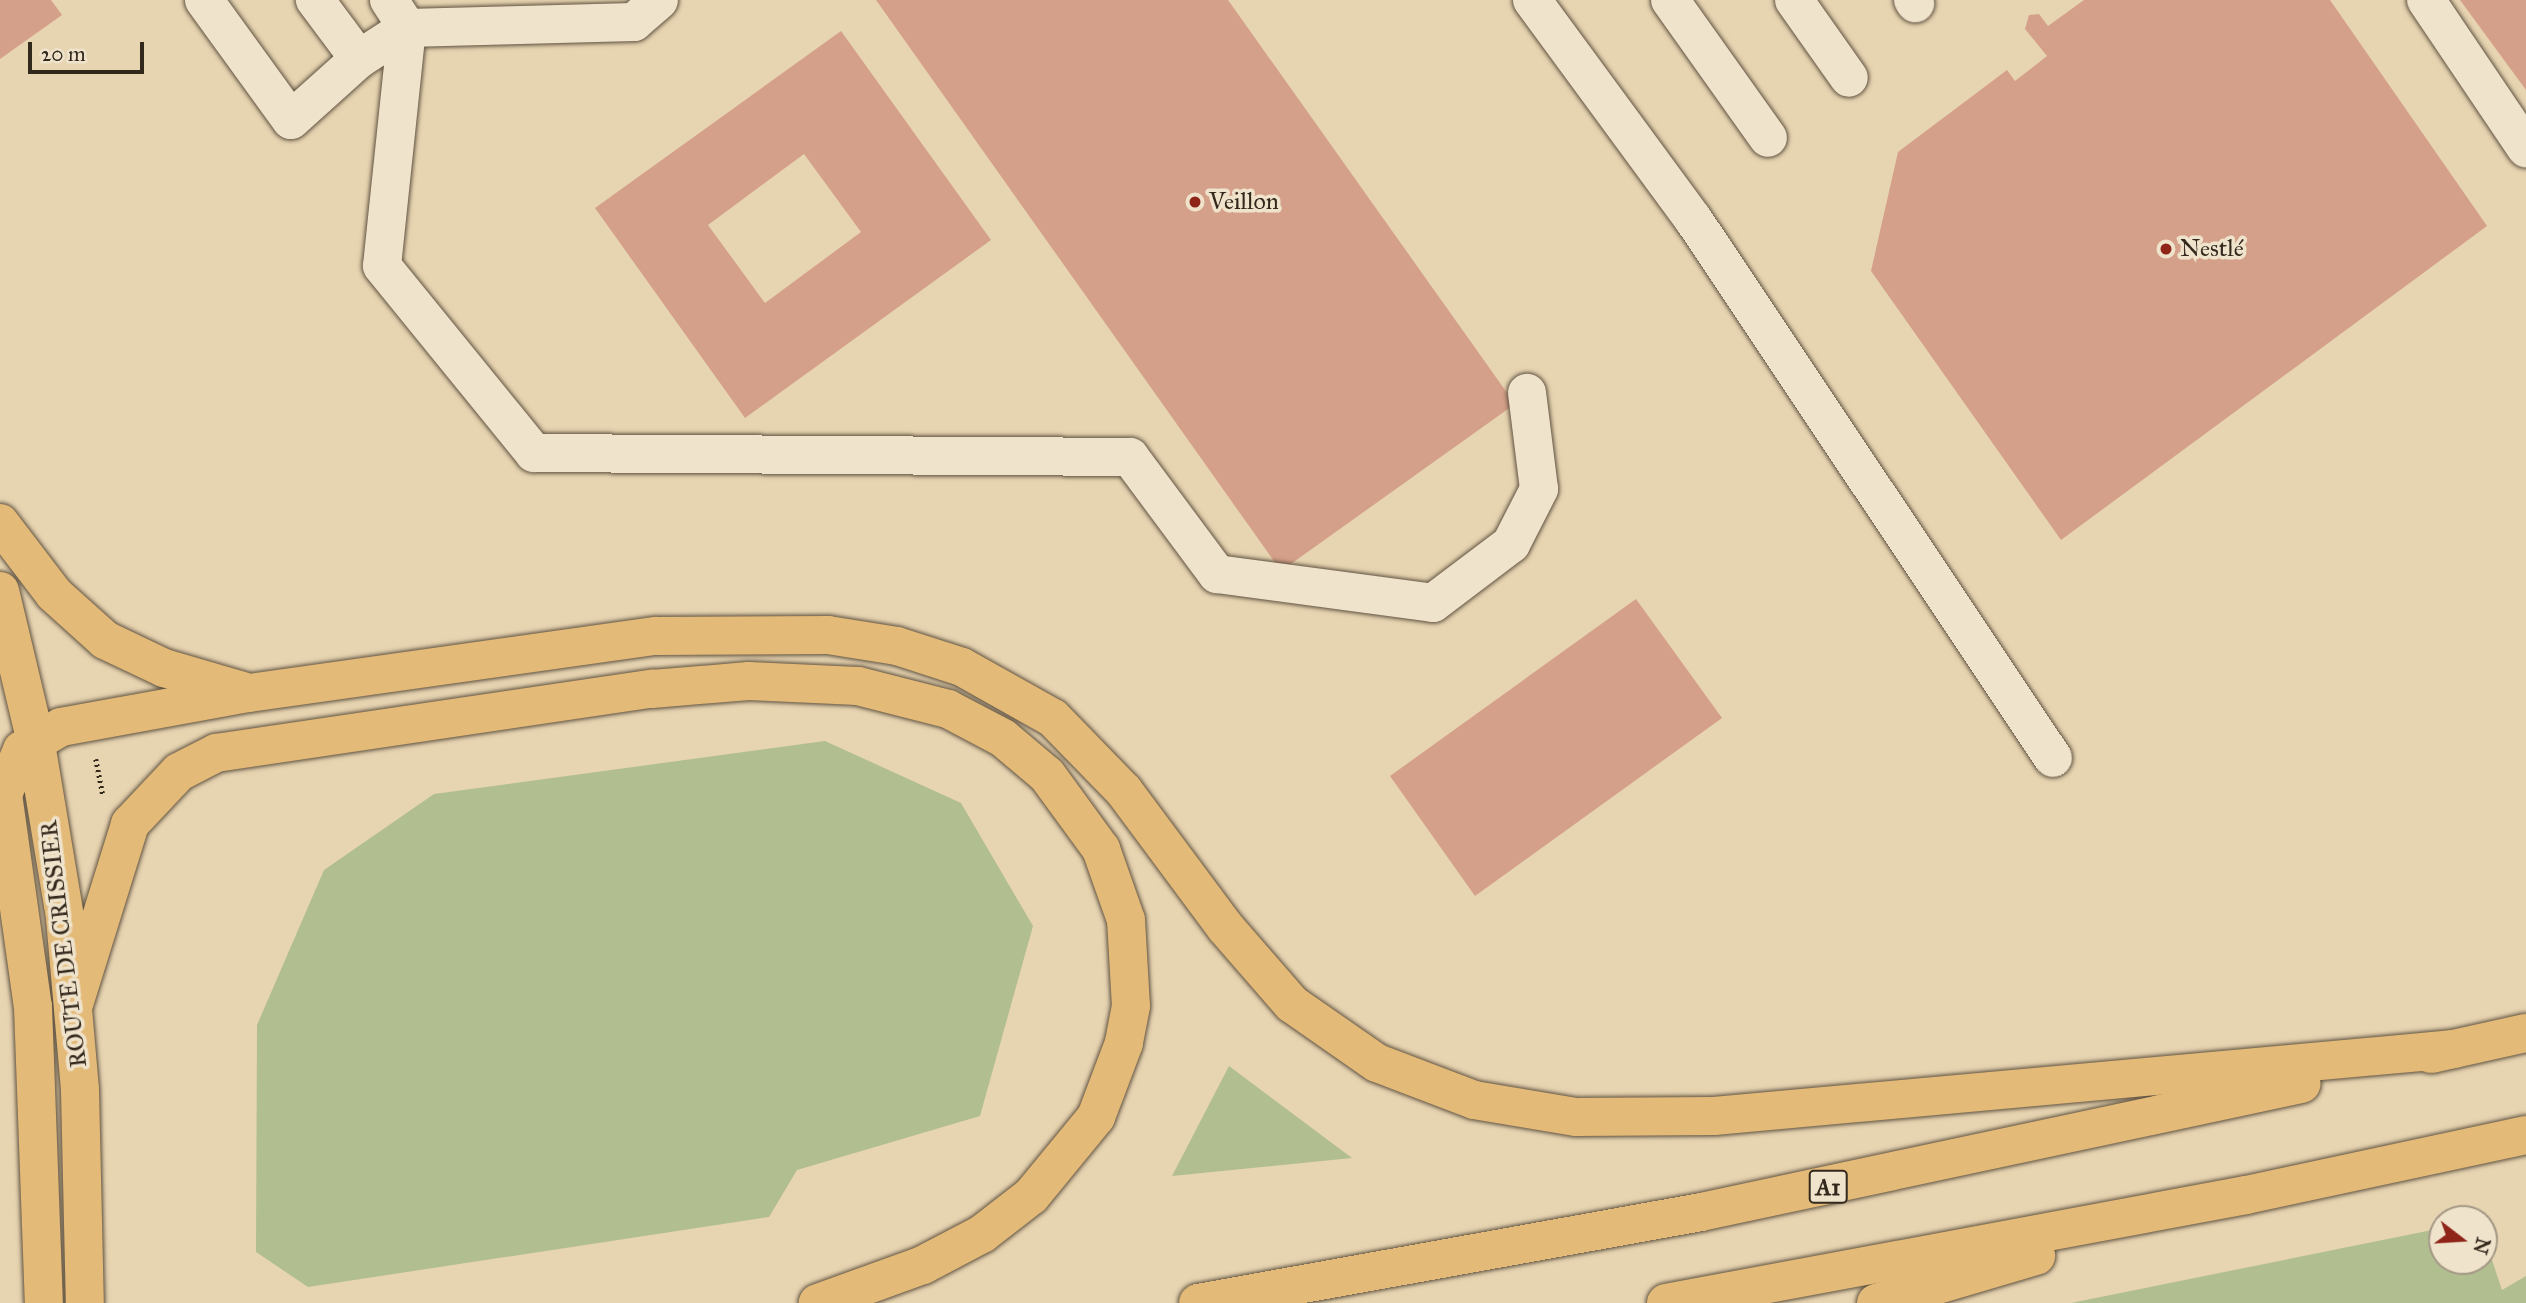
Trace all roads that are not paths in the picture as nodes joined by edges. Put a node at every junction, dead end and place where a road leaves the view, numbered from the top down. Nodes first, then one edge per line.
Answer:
1 (204, 0) edge
2 (315, 0) edge
3 (659, 0) edge
4 (1532, 0) edge
5 (1670, 0) edge
6 (1794, 0) edge
7 (2426, 0) edge
8 (398, 14) edge
9 (359, 59) junction
10 (1849, 78) dead end
11 (1768, 138) dead end
12 (2526, 148) edge
13 (1527, 393) dead end
14 (0, 523) edge
15 (0, 591) edge
16 (248, 693) junction
17 (35, 738) junction
18 (2053, 758) dead end
19 (2, 783) edge
20 (74, 1004) junction
21 (2526, 1033) edge
22 (2454, 1049) junction
23 (2526, 1135) edge
24 (2246, 1195) junction
25 (44, 1303) edge
26 (85, 1303) edge
27 (818, 1303) edge
28 (1198, 1303) edge
29 (1666, 1303) edge
30 (1876, 1303) edge

1 - 9 lane
2 - 9 lane
3 - 8 lane
4 - 18 lane
5 - 11 lane
6 - 10 lane
7 - 12 lane
8 - 9 lane
8 - 13 lane
14 - 16 main road
15 - 17 main road, ROUTE DE CRISSIER
16 - 17 main road
16 - 22 main road
17 - 19 main road
17 - 20 main road, ROUTE DE CRISSIER
19 - 25 main road, ROUTE DE CRISSIER
20 - 26 main road, ROUTE DE CRISSIER
20 - 27 main road
21 - 22 main road, A1
22 - 28 main road, A1
23 - 24 main road
24 - 29 main road
24 - 30 main road

